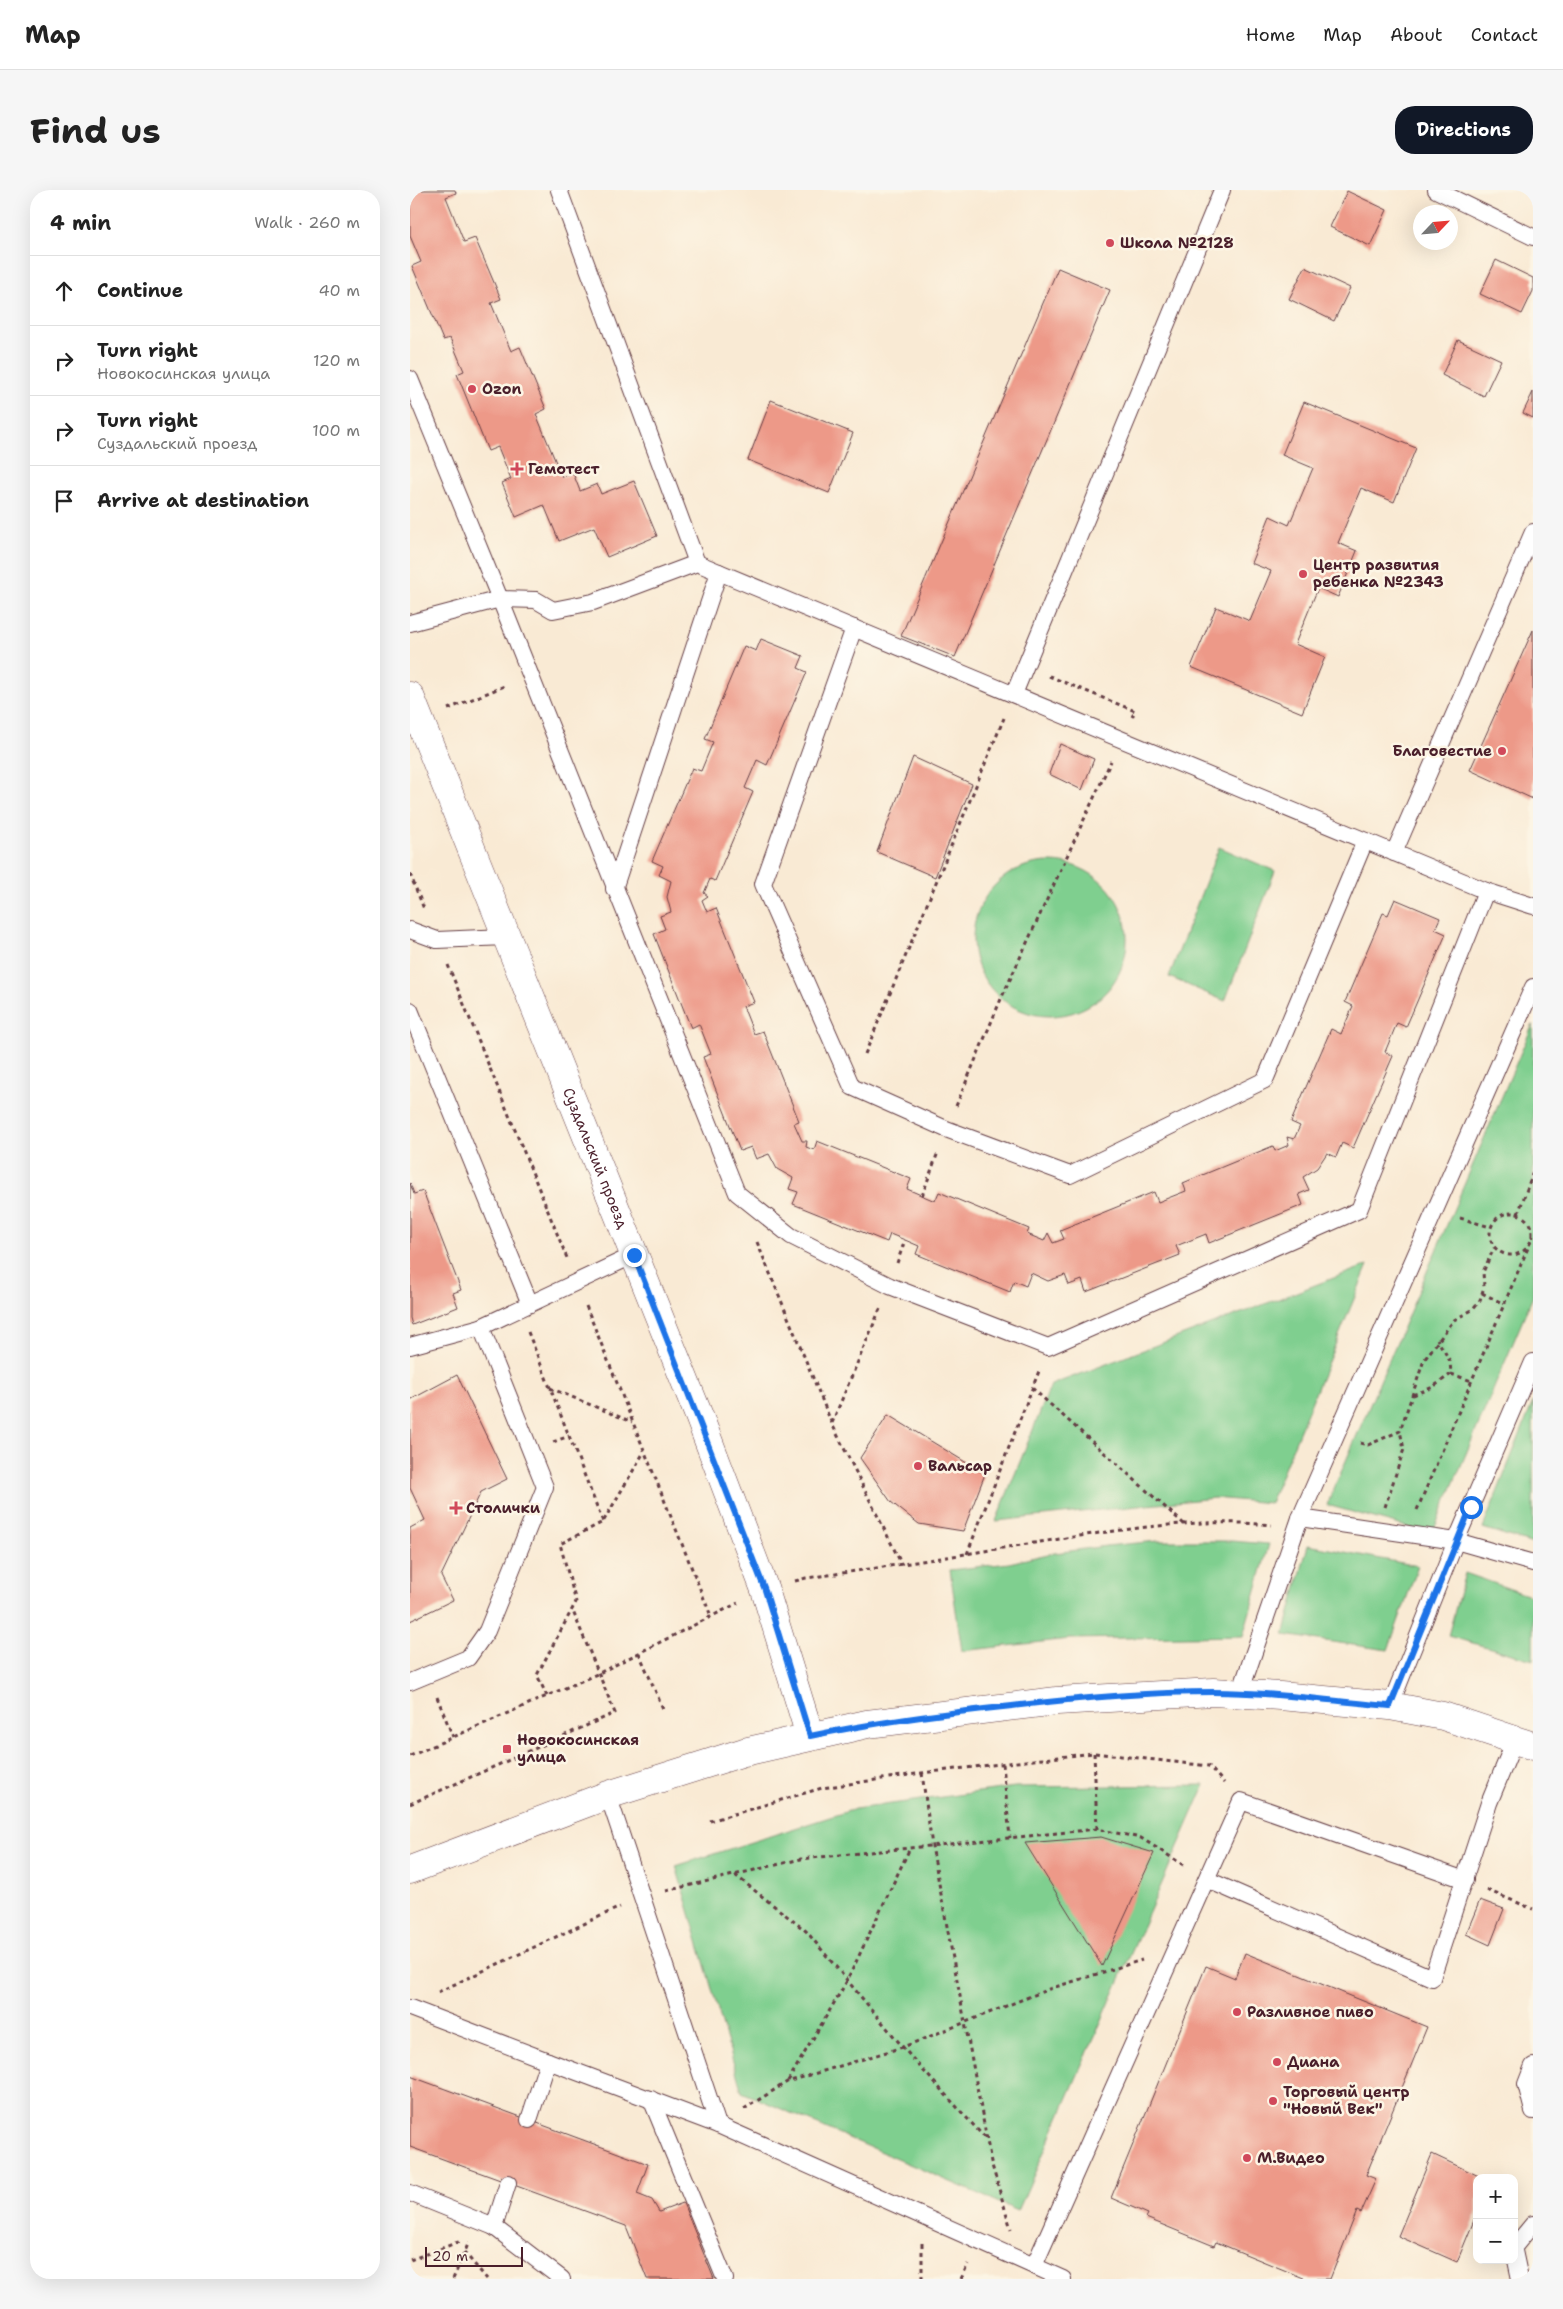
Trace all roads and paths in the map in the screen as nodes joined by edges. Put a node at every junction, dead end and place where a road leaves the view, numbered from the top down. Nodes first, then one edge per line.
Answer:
1 (559, 190) edge
2 (1222, 190) edge
3 (1436, 190) edge
4 (1533, 237) edge
5 (410, 379) edge
6 (1533, 532) edge
7 (697, 563) junction
8 (719, 572) junction
9 (500, 599) junction
10 (410, 623) edge
11 (854, 628) junction
12 (1025, 666) junction
13 (530, 676) junction
14 (1014, 694) junction
15 (415, 708) edge
16 (1121, 739) junction
17 (1365, 841) junction
18 (1394, 853) junction
19 (410, 874) edge
20 (614, 889) junction
21 (1486, 891) junction
22 (1533, 906) edge
23 (410, 930) edge
24 (505, 937) junction
25 (437, 940) junction
26 (1533, 987) edge
27 (410, 1010) edge
28 (852, 1087) junction
29 (946, 1130) junction
30 (1533, 1172) edge
31 (922, 1196) dead end
32 (1435, 1211) junction
33 (1518, 1214) junction
34 (1490, 1227) junction
35 (1533, 1236) edge
36 (756, 1240) dead end
37 (905, 1240) dead end
38 (1531, 1241) junction
39 (1494, 1248) junction
40 (634, 1255) junction
41 (577, 1282) junction
42 (890, 1286) junction
43 (1482, 1293) junction
44 (1504, 1304) junction
45 (524, 1306) junction
46 (481, 1327) junction
47 (1437, 1339) junction
48 (410, 1346) edge
49 (1048, 1347) junction
50 (1533, 1362) edge
51 (1451, 1374) junction
52 (1472, 1381) junction
53 (550, 1388) junction
54 (1032, 1388) junction
55 (1412, 1395) junction
56 (632, 1422) junction
57 (832, 1424) junction
58 (1400, 1431) junction
59 (1337, 1436) junction
60 (644, 1452) junction
61 (1385, 1509) dead end
62 (1416, 1514) dead end
63 (1300, 1518) junction
64 (603, 1522) junction
65 (1185, 1525) junction
66 (1273, 1525) dead end
67 (1456, 1541) junction
68 (967, 1554) junction
69 (1533, 1564) edge
70 (902, 1565) junction
71 (806, 1578) dead end
72 (572, 1609) junction
73 (639, 1653) junction
74 (597, 1674) junction
75 (410, 1682) edge
76 (1240, 1694) junction
77 (547, 1696) junction
78 (1390, 1706) junction
79 (664, 1711) dead end
80 (810, 1736) junction
81 (1524, 1743) edge
82 (1094, 1753) junction
83 (410, 1756) edge
84 (1003, 1764) junction
85 (922, 1773) junction
86 (608, 1795) junction
87 (1241, 1801) junction
88 (410, 1804) edge
89 (710, 1821) dead end
90 (1097, 1829) junction
91 (1010, 1838) junction
92 (932, 1846) junction
93 (910, 1848) junction
94 (410, 1870) edge
95 (735, 1875) junction
96 (1208, 1880) junction
97 (1465, 1880) junction
98 (642, 1897) junction
99 (1533, 1909) edge
100 (1176, 1950) junction
101 (847, 1981) junction
102 (437, 1993) dead end
103 (410, 2008) edge
104 (965, 2024) junction
105 (903, 2047) junction
106 (548, 2061) junction
107 (1533, 2066) edge
108 (787, 2082) junction
109 (651, 2098) junction
110 (1533, 2111) edge
111 (529, 2120) dead end
112 (718, 2124) junction
113 (987, 2140) junction
114 (508, 2183) dead end
115 (410, 2194) edge
116 (922, 2215) junction
117 (1533, 2224) edge
118 (494, 2227) junction
119 (1518, 2242) edge
120 (464, 2252) junction
121 (410, 2260) edge
122 (1027, 2263) junction
123 (1517, 2264) edge
124 (452, 2279) edge
125 (486, 2279) edge
126 (562, 2279) edge
127 (725, 2279) edge
128 (922, 2279) edge
129 (1063, 2279) edge
130 (1520, 2279) edge

1 - 7 lane
2 - 12 lane
3 - 4 lane
5 - 9 lane
6 - 18 lane
7 - 8 lane
7 - 9 lane
8 - 11 lane
8 - 20 lane
9 - 10 lane
9 - 13 lane
11 - 14 lane
11 - 28 lane
12 - 14 lane
12 - 16 path
13 - 15 path
13 - 20 lane
14 - 16 lane
14 - 28 path
15 - 24 street, Суздальский проезд
16 - 17 lane
16 - 29 path
17 - 18 lane
17 - 29 lane
18 - 21 lane
19 - 25 path
20 - 42 lane
21 - 22 lane
21 - 49 lane
23 - 25 lane
24 - 25 lane
24 - 40 street, Суздальский проезд
25 - 41 path
26 - 32 lane
27 - 45 lane
28 - 29 lane
29 - 31 path
30 - 33 path
32 - 34 path
32 - 59 lane
33 - 34 path
33 - 38 path
34 - 39 path
35 - 38 path
36 - 57 path
37 - 42 path
38 - 39 path
38 - 44 path
39 - 43 path
40 - 41 lane
40 - 80 street, Суздальский проезд
41 - 45 lane
41 - 56 path
42 - 49 lane
42 - 57 path
43 - 44 path
43 - 47 path
44 - 52 path
45 - 46 lane
45 - 53 path
46 - 48 lane
46 - 75 lane
47 - 51 path
47 - 55 path
49 - 54 path
50 - 67 lane
51 - 52 path
51 - 55 path
52 - 62 path
53 - 56 path
53 - 64 path
54 - 65 path
54 - 68 path
55 - 58 path
56 - 60 path
57 - 70 path
58 - 59 path
58 - 61 path
59 - 63 lane
60 - 64 path
60 - 73 path
63 - 67 lane
63 - 76 lane
64 - 72 path
65 - 66 path
65 - 68 path
67 - 69 lane
67 - 78 lane
68 - 70 path
70 - 71 path
72 - 74 path
72 - 77 path
73 - 74 path
73 - 79 path
74 - 77 path
74 - 88 path
76 - 78 street
76 - 80 street
77 - 83 path
78 - 81 street
80 - 86 street
81 - 97 lane
82 - 84 path
82 - 87 path
82 - 90 path
84 - 85 path
84 - 91 path
85 - 89 path
85 - 92 path
86 - 94 street
86 - 98 lane
87 - 96 lane
87 - 97 lane
90 - 91 path
90 - 96 path
91 - 92 path
92 - 93 path
92 - 104 path
93 - 95 path
93 - 101 path
95 - 98 path
95 - 101 path
96 - 97 lane
96 - 100 lane
97 - 99 path
98 - 102 path
98 - 112 lane
100 - 104 path
100 - 122 lane
101 - 105 path
101 - 108 path
103 - 106 lane
104 - 105 path
104 - 113 path
105 - 108 path
105 - 113 path
106 - 109 lane
106 - 111 lane
107 - 110 lane
108 - 112 path
109 - 112 lane
109 - 127 lane
112 - 116 lane
113 - 122 path
114 - 118 lane
115 - 118 lane
116 - 122 lane
116 - 128 path
117 - 119 lane
118 - 126 lane
120 - 121 path
120 - 124 path
120 - 125 path
122 - 129 lane
123 - 130 lane

